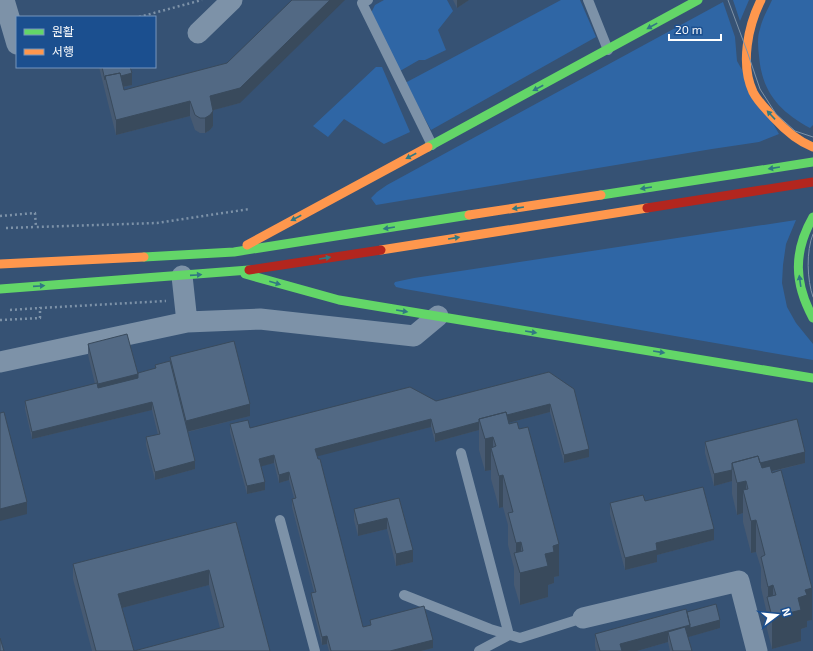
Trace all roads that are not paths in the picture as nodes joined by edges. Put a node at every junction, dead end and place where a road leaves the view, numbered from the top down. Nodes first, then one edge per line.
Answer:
1 (4, 0) edge
2 (232, 0) edge
3 (368, 0) edge
4 (588, 0) edge
5 (698, 0) edge
6 (761, 0) edge
7 (198, 33) dead end
8 (16, 41) edge
9 (608, 50) junction
10 (432, 145) junction
11 (813, 147) edge
12 (813, 162) edge
13 (813, 182) edge
14 (813, 217) edge
15 (234, 252) junction
16 (0, 264) edge
17 (238, 272) junction
18 (182, 276) junction
19 (0, 289) edge
20 (438, 316) junction
21 (813, 318) edge
22 (187, 322) junction
23 (0, 362) edge
24 (813, 378) edge
25 (461, 453) dead end
26 (280, 520) dead end
27 (404, 595) dead end
28 (583, 618) joint
29 (509, 635) junction
30 (315, 651) edge
31 (479, 651) edge
32 (757, 651) edge

1 - 8 street
2 - 7 street
3 - 10 lane
4 - 9 lane
5 -> 9 highway
11 -> 6 highway
9 -> 10 highway
10 -> 15 highway
12 -> 15 highway
17 -> 13 highway
21 -> 14 highway
15 - 16 highway
18 -> 17 highway
17 -> 20 highway
19 -> 18 highway
18 - 22 street
20 - 22 street
20 -> 24 highway
22 - 23 street
25 - 29 lane
26 - 30 lane
27 - 29 lane
28 - 29 lane
28 - 32 street
29 - 31 lane

